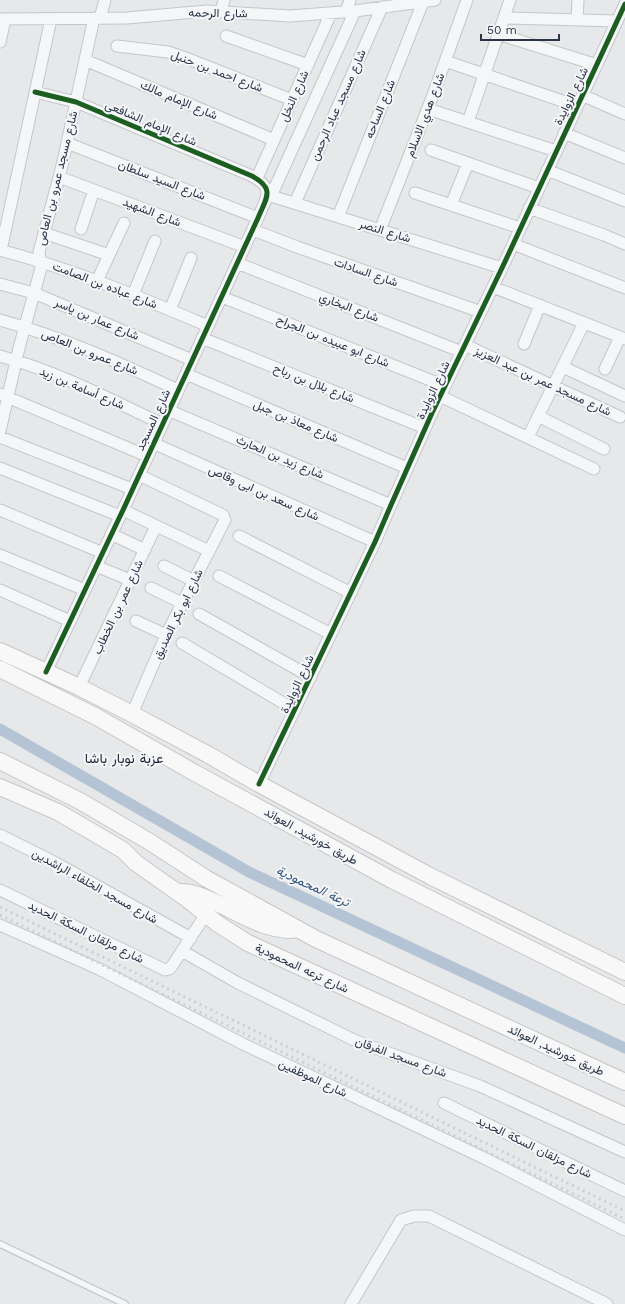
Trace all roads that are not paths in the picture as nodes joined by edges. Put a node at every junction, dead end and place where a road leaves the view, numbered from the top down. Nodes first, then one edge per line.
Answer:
1 (105, 0) edge
2 (224, 0) edge
3 (350, 0) edge
4 (435, 0) edge
5 (467, 0) edge
6 (510, 0) edge
7 (578, 0) edge
8 (423, 2) junction
9 (625, 4) edge
10 (382, 7) junction
11 (351, 11) junction
12 (221, 12) junction
13 (331, 13) junction
14 (97, 18) junction
15 (504, 18) junction
16 (2, 19) edge
17 (51, 19) junction
18 (577, 20) junction
19 (617, 21) junction
20 (498, 34) junction
21 (226, 36) dead end
22 (0, 42) edge
23 (117, 46) dead end
24 (85, 60) junction
25 (445, 61) junction
26 (308, 65) junction
27 (597, 65) junction
28 (484, 74) junction
29 (35, 92) junction
30 (582, 95) junction
31 (292, 100) junction
32 (76, 102) junction
33 (578, 106) junction
34 (428, 109) junction
35 (625, 114) edge
36 (468, 122) junction
37 (564, 133) junction
38 (274, 140) junction
39 (67, 143) junction
40 (431, 150) dead end
41 (556, 150) junction
42 (625, 158) edge
43 (468, 163) junction
44 (547, 170) junction
45 (59, 176) junction
46 (257, 178) junction
47 (539, 188) junction
48 (94, 190) junction
49 (415, 193) dead end
50 (269, 195) junction
51 (625, 202) edge
52 (295, 203) junction
53 (451, 205) junction
54 (529, 208) junction
55 (338, 217) junction
56 (258, 218) junction
57 (124, 223) dead end
58 (520, 228) junction
59 (81, 229) dead end
60 (252, 230) junction
61 (380, 230) junction
62 (44, 233) junction
63 (156, 241) dead end
64 (513, 244) junction
65 (625, 244) edge
66 (245, 247) junction
67 (1, 250) edge
68 (109, 255) junction
69 (191, 258) dead end
70 (40, 261) junction
71 (237, 263) junction
72 (502, 268) junction
73 (98, 281) junction
74 (0, 284) edge
75 (493, 287) junction
76 (625, 288) edge
77 (34, 293) junction
78 (133, 294) junction
79 (222, 297) junction
80 (540, 305) junction
81 (170, 310) junction
82 (481, 312) junction
83 (0, 320) edge
84 (584, 323) junction
85 (208, 326) junction
86 (25, 327) junction
87 (202, 338) junction
88 (622, 338) edge
89 (524, 344) dead end
90 (463, 348) junction
91 (0, 356) edge
92 (16, 360) junction
93 (192, 360) junction
94 (563, 367) junction
95 (605, 369) dead end
96 (186, 374) junction
97 (553, 386) junction
98 (178, 390) junction
99 (443, 391) junction
100 (4, 395) edge
101 (625, 396) edge
102 (168, 410) junction
103 (538, 416) junction
104 (620, 417) dead end
105 (162, 424) junction
106 (425, 428) junction
107 (0, 431) edge
108 (0, 437) edge
109 (528, 438) junction
110 (153, 443) junction
111 (604, 449) dead end
112 (147, 456) junction
113 (0, 468) edge
114 (407, 468) junction
115 (594, 469) dead end
116 (139, 475) junction
117 (132, 489) junction
118 (391, 505) junction
119 (0, 510) edge
120 (121, 513) junction
121 (156, 526) junction
122 (112, 534) junction
123 (239, 536) dead end
124 (375, 542) junction
125 (145, 550) junction
126 (209, 551) junction
127 (102, 553) junction
128 (0, 555) edge
129 (96, 566) junction
130 (164, 566) dead end
131 (219, 576) dead end
132 (130, 580) junction
133 (194, 581) junction
134 (150, 588) dead end
135 (0, 590) edge
136 (85, 590) junction
137 (351, 593) junction
138 (182, 604) junction
139 (199, 614) dead end
140 (70, 621) junction
141 (136, 621) dead end
142 (166, 634) junction
143 (331, 634) junction
144 (182, 643) dead end
145 (0, 651) edge
146 (0, 669) edge
147 (46, 672) junction
148 (311, 677) junction
149 (79, 688) junction
150 (296, 710) junction
151 (132, 714) junction
152 (95, 716) junction
153 (164, 731) junction
154 (0, 761) edge
155 (259, 784) junction
156 (0, 786) edge
157 (80, 801) junction
158 (0, 835) edge
159 (122, 850) junction
160 (0, 890) edge
161 (177, 892) junction
162 (206, 914) junction
163 (0, 926) edge
164 (298, 930) junction
165 (190, 938) junction
166 (182, 951) junction
167 (625, 972) edge
168 (625, 996) edge
169 (625, 1082) edge
170 (444, 1103) dead end
171 (625, 1116) edge
172 (625, 1152) edge
173 (625, 1191) edge
174 (625, 1230) edge
175 (0, 1244) edge
176 (125, 1304) edge
177 (350, 1304) edge
178 (607, 1304) edge

1 - 14 street, شارع مسجد عمرو بن العاص
2 - 12 street
3 - 11 street, شارع المسجد
4 - 8 street, شارع الرحمه
5 - 25 street, شارع هدي الاسلام
6 - 15 street
7 - 18 street
8 - 10 street, شارع الرحمه
8 - 55 street, شارع الساحه
9 - 19 street, شارع الزوايدة
10 - 11 street, شارع الرحمه
10 - 52 street, شارع مسجد عباد الرحمن
11 - 13 street, شارع الرحمه
11 - 50 street, شارع المسجد
12 - 13 street, شارع الرحمه
12 - 14 street, شارع الرحمه
13 - 26 street, شارع النخل
14 - 17 street, شارع الرحمه
14 - 24 street, شارع مسجد عمرو بن العاص
15 - 18 street
15 - 20 street
16 - 17 street, شارع الرحمه
16 - 22 street
17 - 29 street
18 - 19 street
19 - 27 street, شارع الزوايدة
20 - 27 street
20 - 28 street
21 - 26 street
23 - 31 street, شارع احمد بن حنبل
24 - 32 street, شارع مسجد عمرو بن العاص
24 - 38 street, شارع الإمام مالك
25 - 28 street
25 - 34 street, شارع هدي الاسلام
26 - 31 street, شارع النخل
27 - 30 street, شارع الزوايدة
28 - 33 street
28 - 36 street
29 - 32 street, شارع الإمام الشافعى
29 - 67 street
30 - 33 street, شارع الزوايدة
30 - 35 street
31 - 38 street, شارع النخل
32 - 39 street, شارع مسجد عمرو بن العاص
32 - 46 street, شارع الإمام الشافعى
33 - 37 street, شارع الزوايدة
34 - 36 street
34 - 61 street, شارع هدي الاسلام
36 - 41 street
37 - 41 street, شارع الزوايدة
37 - 42 street
38 - 46 street, شارع النخل
39 - 45 street, شارع مسجد عمرو بن العاص
39 - 56 street, شارع السيد سلطان
40 - 43 street
41 - 44 street, شارع الزوايدة
43 - 47 street
43 - 53 street
44 - 47 street, شارع الزوايدة
44 - 51 street
45 - 48 street, شارع الشهيد
45 - 62 street, شارع مسجد عمرو بن العاص
46 - 50 street
47 - 54 street, شارع الزوايدة
48 - 59 street
48 - 66 street, شارع الشهيد
49 - 53 street
50 - 52 street, شارع النصر
50 - 56 street, شارع المسجد
52 - 55 street, شارع النصر
53 - 58 street
54 - 58 street, شارع الزوايدة
54 - 65 street
55 - 61 street, شارع النصر
56 - 60 street, شارع المسجد
57 - 68 street
58 - 64 street, شارع الزوايدة
60 - 66 street, شارع المسجد
60 - 82 street, شارع السادات
61 - 72 street, شارع النصر
62 - 68 street
62 - 70 street, شارع مسجد عمرو بن العاص
63 - 78 street
64 - 72 street, شارع الزوايدة
64 - 76 street
66 - 71 street, شارع المسجد
67 - 70 street, شارع عباده بن الصامت
68 - 73 street
69 - 81 street
70 - 73 street, شارع عباده بن الصامت
70 - 77 street, شارع مسجد عمرو بن العاص
71 - 79 street, شارع المسجد
71 - 90 street, شارع البخاري
72 - 75 street, شارع الزوايدة
73 - 78 street, شارع عباده بن الصامت
74 - 77 street, شارع عمار بن ياسر
75 - 80 street
75 - 82 street, شارع الزوايدة
77 - 86 street, شارع مسجد عمرو بن العاص
77 - 93 street, شارع عمار بن ياسر
78 - 81 street, شارع عباده بن الصامت
79 - 85 street, شارع المسجد
79 - 99 street, شارع ابو عبيده بن الجراح
80 - 84 street
80 - 89 street
81 - 85 street, شارع عباده بن الصامت
82 - 90 street, شارع الزوايدة
83 - 86 street, شارع عمرو بن العاص
84 - 88 street
84 - 94 street
85 - 87 street, شارع المسجد
86 - 92 street, شارع مسجد عمرو بن العاص
86 - 98 street, شارع عمرو بن العاص
87 - 93 street, شارع المسجد
87 - 106 street, شارع بلال بن رباح
88 - 95 street
90 - 97 street, شارع مسجد عمر بن عبد العزيز
90 - 99 street, شارع الزوايدة
91 - 92 street, شارع أسامة بن زيد
92 - 100 street, شارع مسجد عمرو بن العاص
92 - 105 street, شارع أسامة بن زيد
93 - 96 street, شارع المسجد
94 - 97 street
94 - 101 street
96 - 98 street, شارع المسجد
96 - 114 street, شارع معاذ بن جبل
97 - 103 street
97 - 104 street, شارع مسجد عمر بن عبد العزيز
98 - 102 street, شارع المسجد
99 - 106 street, شارع الزوايدة
99 - 109 street, شارع ابو عبيده بن الجراح
100 - 107 street, شارع مسجد عمرو بن العاص
100 - 112 street
102 - 105 street, شارع المسجد
102 - 118 street, شارع زيد بن الحارث
103 - 109 street
103 - 111 street
105 - 110 street, شارع المسجد
106 - 114 street, شارع الزوايدة
108 - 117 street
109 - 115 street, شارع ابو عبيده بن الجراح
110 - 112 street, شارع المسجد
110 - 124 street, شارع سعد بن ابى وقاص
112 - 116 street, شارع المسجد
113 - 120 street
114 - 118 street, شارع الزوايدة
116 - 117 street, شارع المسجد
116 - 126 street, شارع ابو بكر الصديق
117 - 120 street, شارع المسجد
118 - 124 street, شارع الزوايدة
119 - 127 street
120 - 121 street
120 - 122 street, شارع المسجد
121 - 125 street, شارع عمر بن الخطاب
121 - 126 street
122 - 125 street
122 - 127 street, شارع المسجد
123 - 137 street
124 - 137 street, شارع الزوايدة
125 - 132 street, شارع عمر بن الخطاب
126 - 133 street, شارع ابو بكر الصديق
127 - 129 street, شارع المسجد
128 - 136 street
129 - 132 street
129 - 136 street, شارع المسجد
130 - 133 street
131 - 143 street
132 - 149 street, شارع عمر بن الخطاب
133 - 138 street, شارع ابو بكر الصديق
134 - 138 street
135 - 140 street
136 - 140 street, شارع المسجد
137 - 143 street, شارع الزوايدة
138 - 142 street, شارع ابو بكر الصديق
139 - 148 street
140 - 147 street, شارع المسجد
141 - 142 street
142 - 151 street, شارع ابو بكر الصديق
143 - 148 street, شارع الزوايدة
144 - 150 street
145 - 147 main road, طريق خورشيد, العوائد
146 - 152 main road, طريق خورشيد, العوائد
147 - 149 main road, طريق خورشيد, العوائد
148 - 150 street, شارع الزوايدة
149 - 151 main road, طريق خورشيد, العوائد
150 - 155 street, شارع الزوايدة
151 - 153 main road, طريق خورشيد, العوائد
152 - 153 main road
152 - 168 main road, طريق خورشيد, العوائد
153 - 155 main road, طريق خورشيد, العوائد
154 - 157 main road, طريق خورشيد, العوائد
155 - 167 main road, طريق خورشيد, العوائد
156 - 159 main road, شارع ترعه المحمودية
157 - 159 main road
157 - 164 main road, طريق خورشيد, العوائد
158 - 165 street, شارع مسجد الخلفاء الراشدين
159 - 161 main road, شارع ترعه المحمودية
160 - 166 street, شارع مزلقان السكة الحديد
161 - 162 main road, شارع ترعه المحمودية
161 - 164 main road
162 - 165 street
162 - 171 main road, شارع ترعه المحمودية
163 - 174 street, شارع الموظفين
164 - 169 main road, طريق خورشيد, العوائد
165 - 166 street
166 - 172 street, شارع مسجد الفرقان
170 - 173 street, شارع مزلقان السكة الحديد
175 - 176 lane
177 - 178 street

